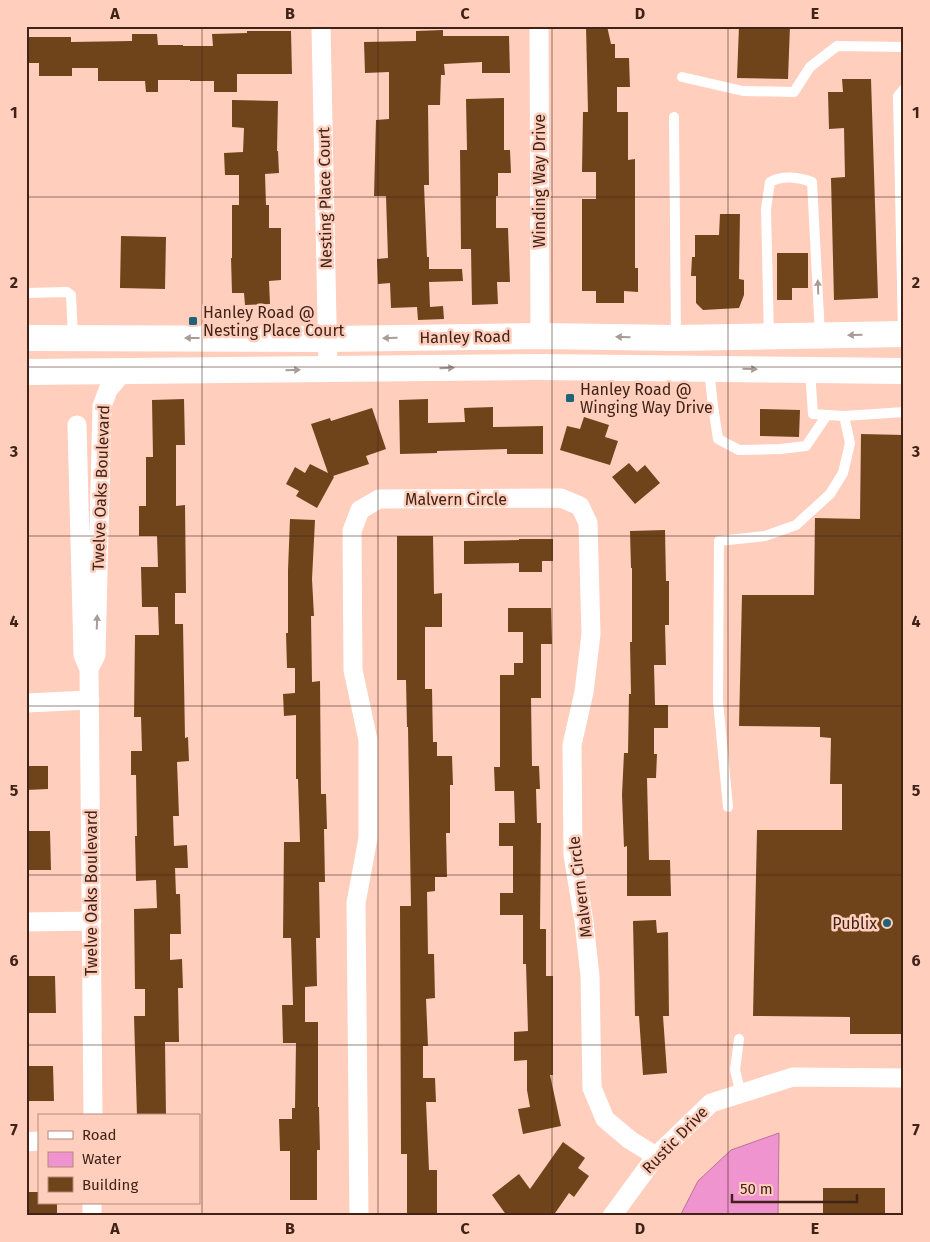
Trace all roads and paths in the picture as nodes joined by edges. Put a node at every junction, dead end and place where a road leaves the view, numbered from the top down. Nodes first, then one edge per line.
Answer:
1 (322, 26) edge
2 (539, 26) edge
3 (904, 48) edge
4 (682, 77) dead end
5 (904, 89) edge
6 (674, 117) dead end
7 (26, 292) edge
8 (904, 334) edge
9 (540, 336) junction
10 (820, 336) junction
11 (769, 337) junction
12 (26, 338) edge
13 (73, 338) junction
14 (108, 338) junction
15 (672, 338) junction
16 (328, 339) junction
17 (26, 356) edge
18 (649, 368) junction
19 (709, 369) junction
20 (328, 370) junction
21 (810, 370) junction
22 (124, 371) junction
23 (904, 371) edge
24 (26, 372) edge
25 (904, 412) edge
26 (827, 415) junction
27 (844, 416) junction
28 (77, 425) dead end
29 (78, 466) junction
30 (101, 466) junction
31 (89, 670) junction
32 (90, 700) junction
33 (26, 703) edge
34 (728, 807) dead end
35 (92, 921) junction
36 (26, 922) edge
37 (739, 1039) dead end
38 (904, 1078) edge
39 (741, 1094) junction
40 (93, 1114) edge
41 (656, 1156) junction
42 (359, 1216) edge
43 (612, 1216) edge

1 - 16 street, Nesting Place Court
2 - 9 street, Winding Way Drive
3 - 4 lane
5 - 8 lane
6 - 15 lane
7 - 13 lane
8 -> 10 main road, Hanley Road
15 -> 9 main road, Hanley Road
9 -> 16 main road, Hanley Road
10 - 11 main road, Hanley Road
10 -> 11 lane
11 - 15 main road, Hanley Road
12 - 13 main road, Hanley Road
13 - 14 main road, Hanley Road
16 -> 14 main road, Hanley Road
14 - 17 main road
15 - 18 main road
16 - 20 street, Nesting Place Court
18 - 19 main road, Hanley Road
20 -> 18 main road, Hanley Road
19 -> 21 main road, Hanley Road
19 - 26 lane
22 -> 20 main road, Hanley Road
21 - 23 main road, Hanley Road
21 - 26 lane
22 - 24 main road, Hanley Road
22 - 30 street, Twelve Oaks Boulevard
25 - 27 lane
26 - 27 lane
27 - 34 lane
28 - 29 street, Twelve Oaks Boulevard
29 - 30 street
29 - 31 street, Twelve Oaks Boulevard
31 -> 30 street, Twelve Oaks Boulevard
31 - 32 street, Twelve Oaks Boulevard
32 - 33 street
32 - 35 street, Twelve Oaks Boulevard
35 - 36 street
35 - 40 street, Twelve Oaks Boulevard
37 - 39 lane
38 - 39 street, Rustic Drive
39 - 41 street, Rustic Drive
41 - 42 street, Malvern Circle
41 - 43 street, Rustic Drive

